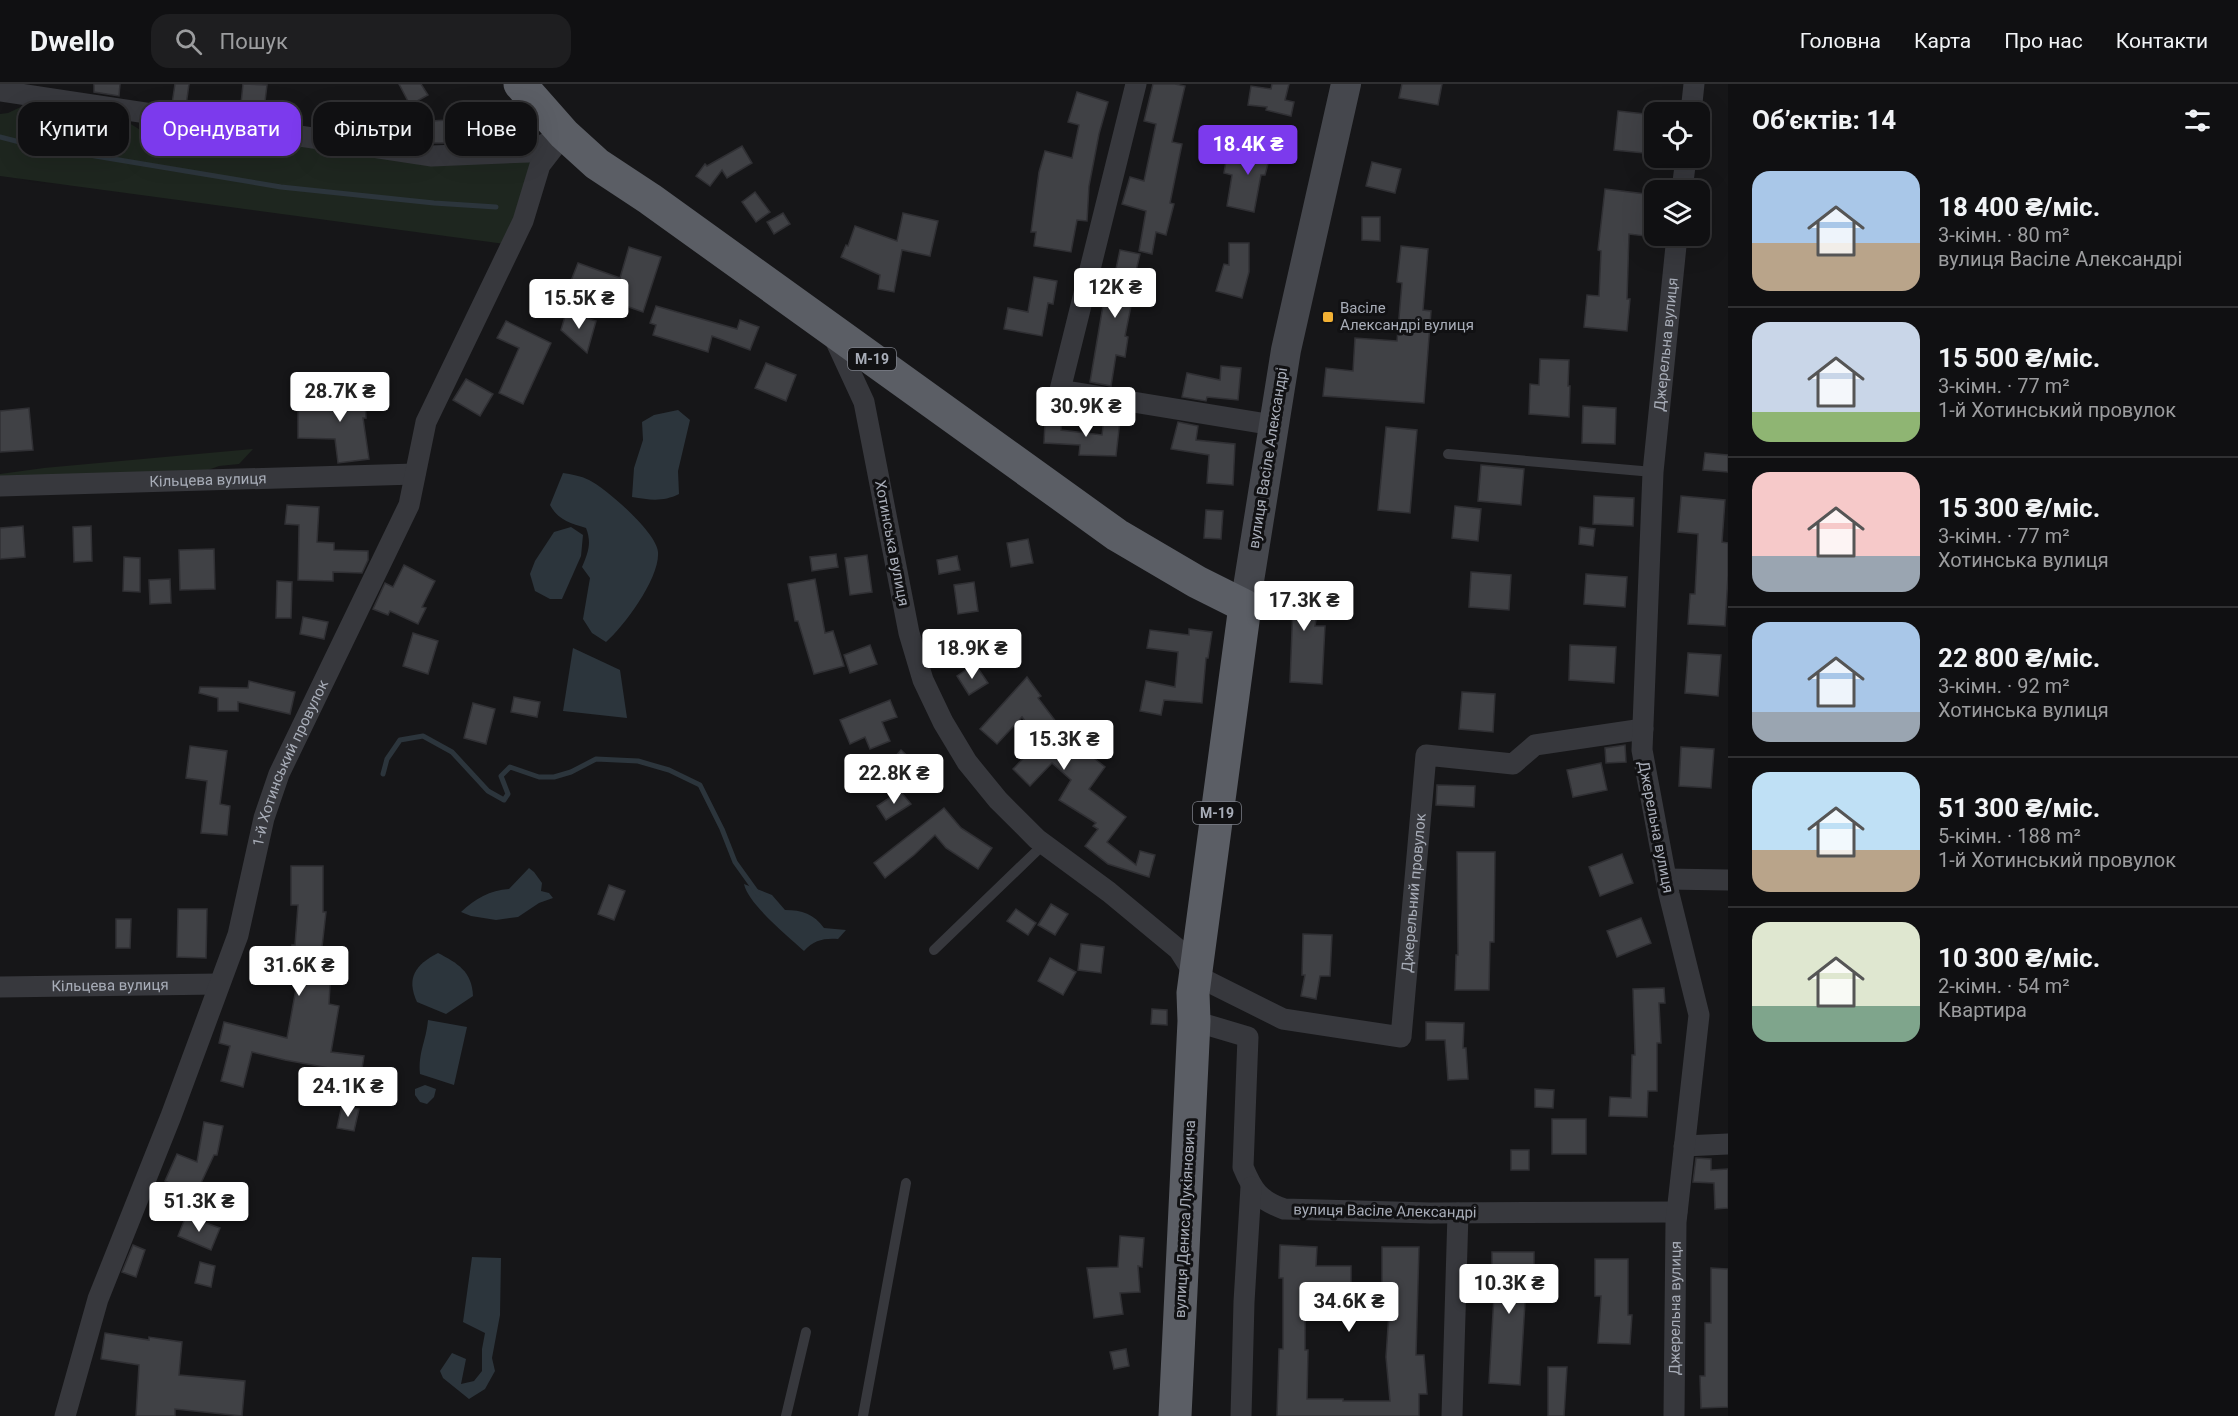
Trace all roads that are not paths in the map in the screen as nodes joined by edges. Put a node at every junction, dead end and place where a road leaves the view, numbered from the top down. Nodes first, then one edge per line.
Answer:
1 (520, 84) edge
2 (1136, 84) edge
3 (1346, 84) edge
4 (1694, 84) edge
5 (0, 90) edge
6 (1691, 102) edge
7 (564, 134) junction
8 (1676, 246) edge
9 (830, 329) junction
10 (1273, 426) junction
11 (1448, 454) dead end
12 (1653, 472) junction
13 (416, 474) junction
14 (0, 486) edge
15 (1245, 606) junction
16 (1643, 729) junction
17 (1044, 844) junction
18 (1666, 879) junction
19 (1728, 880) edge
20 (934, 950) dead end
21 (1195, 975) junction
22 (219, 984) junction
23 (0, 987) edge
24 (1194, 1021) junction
25 (1728, 1144) edge
26 (1684, 1146) junction
27 (906, 1183) dead end
28 (1251, 1187) junction
29 (1677, 1212) junction
30 (1458, 1213) junction
31 (806, 1332) dead end
32 (65, 1416) edge
33 (786, 1416) edge
34 (863, 1416) edge
35 (1175, 1416) edge
36 (1241, 1416) edge
37 (1452, 1416) edge
38 (1674, 1416) edge

1 - 7 highway, Хотинська вулиця / М-19
2 - 10 street
3 - 10 main road, вулиця Васіле Александрі
4 - 6 street
5 - 7 street
7 - 9 highway, Хотинська вулиця / М-19
7 - 13 street, 1-й Хотинський провулок
8 - 12 street, Джерельна вулиця
9 - 15 highway, Хотинська вулиця / М-19
9 - 17 street, Хотинська вулиця
10 - 15 main road, вулиця Васіле Александрі
11 - 12 lane
12 - 16 street, Джерельна вулиця
13 - 14 street, Кільцева вулиця
13 - 22 street, 1-й Хотинський провулок
15 - 21 highway, вулиця Васіле Александрі / М-19
16 - 18 street, Джерельна вулиця
16 - 21 street, Джерельний провулок
17 - 20 lane
17 - 21 street, Хотинська вулиця
18 - 19 street
18 - 26 street, Джерельна вулиця
21 - 24 highway, вулиця Васіле Александрі / М-19
22 - 23 street, Кільцева вулиця
22 - 32 street, 1-й Хотинський провулок
24 - 28 street
24 - 35 highway, вулиця Дениса Лукіяновича / М-19
25 - 26 street
26 - 29 street, Джерельна вулиця
27 - 34 lane
28 - 30 street, вулиця Васіле Александрі
28 - 36 street
29 - 30 street, вулиця Васіле Александрі
29 - 38 street, Джерельна вулиця
30 - 37 street
31 - 33 lane

